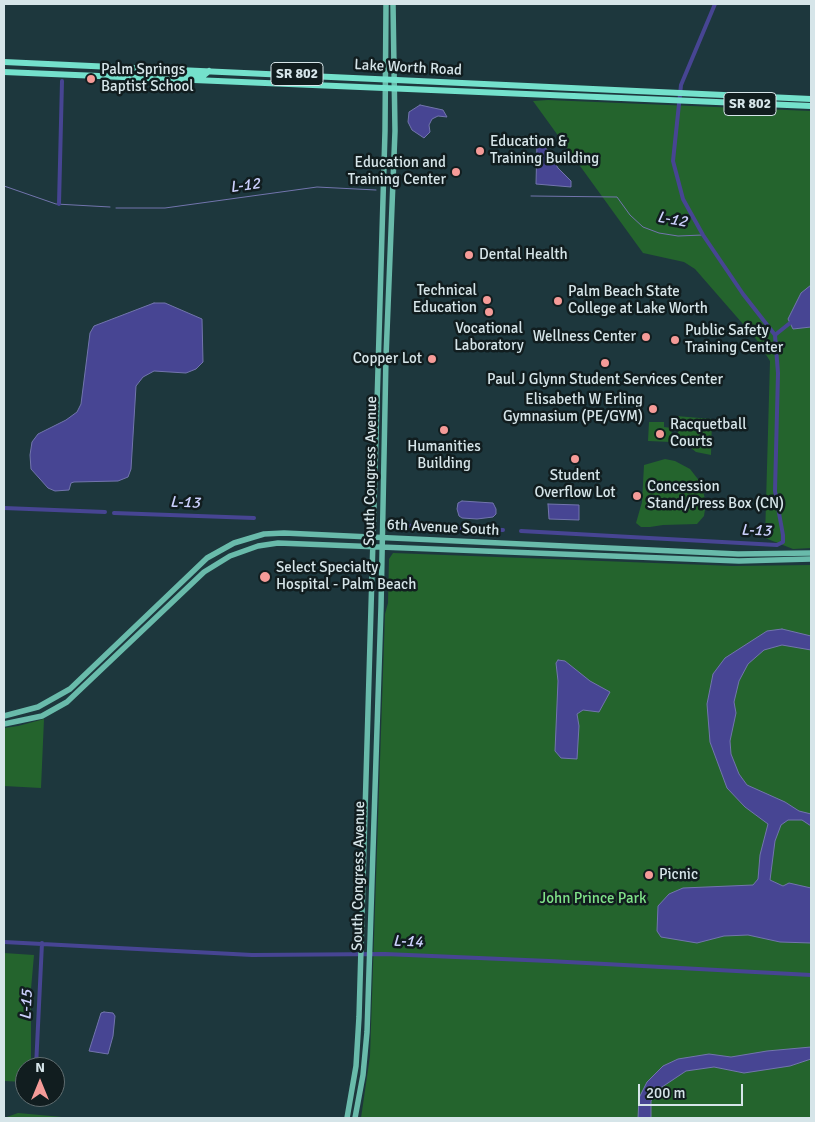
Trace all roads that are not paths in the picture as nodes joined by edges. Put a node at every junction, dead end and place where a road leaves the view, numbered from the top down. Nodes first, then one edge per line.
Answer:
1 (386, 4) edge
2 (393, 4) edge
3 (4, 62) edge
4 (209, 70) junction
5 (4, 72) edge
6 (279, 74) junction
7 (305, 75) junction
8 (384, 78) junction
9 (179, 79) junction
10 (393, 80) junction
11 (256, 82) junction
12 (276, 83) junction
13 (385, 88) junction
14 (393, 88) junction
15 (746, 96) junction
16 (667, 97) junction
17 (689, 98) junction
18 (811, 99) edge
19 (714, 102) junction
20 (811, 106) edge
21 (372, 537) junction
22 (382, 538) junction
23 (372, 546) junction
24 (382, 547) junction
25 (811, 553) edge
26 (811, 559) edge
27 (4, 716) edge
28 (4, 724) edge
29 (368, 725) junction
30 (368, 739) junction
31 (375, 739) junction
32 (375, 755) junction
33 (347, 1118) edge
34 (355, 1118) edge

1 - 8 main road, South Congress Avenue
2 - 10 main road, South Congress Avenue
3 - 4 main road, Lake Worth Road / SR 802
4 - 6 main road, Lake Worth Road / SR 802
4 - 9 main road
5 - 9 main road, Lake Worth Road / SR 802
6 - 7 main road, Lake Worth Road / SR 802
6 - 11 main road
7 - 8 main road, Lake Worth Road / SR 802
7 - 12 main road
8 - 10 main road, Lake Worth Road / SR 802
8 - 13 main road, South Congress Avenue
9 - 11 main road, Lake Worth Road / SR 802
10 - 14 main road, South Congress Avenue
10 - 16 main road, Lake Worth Road / SR 802
11 - 12 main road, Lake Worth Road / SR 802
12 - 13 main road, Lake Worth Road / SR 802
13 - 14 main road, Lake Worth Road / SR 802
13 - 21 main road, South Congress Avenue
14 - 16 main road, Lake Worth Road / SR 802
14 - 22 main road, South Congress Avenue
15 - 17 main road, Lake Worth Road / SR 802
15 - 18 main road, Lake Worth Road / SR 802
15 - 19 main road
16 - 17 main road, Lake Worth Road / SR 802
17 - 19 main road, Lake Worth Road / SR 802
19 - 20 main road, Lake Worth Road / SR 802
21 - 22 main road, 6th Avenue South
21 - 23 main road, South Congress Avenue
21 - 27 main road, 6th Avenue South
22 - 24 main road, South Congress Avenue
22 - 25 main road, 6th Avenue South
23 - 24 main road, 6th Avenue South
23 - 28 main road, 6th Avenue South
23 - 29 main road, South Congress Avenue
24 - 26 main road, 6th Avenue South
24 - 31 main road, South Congress Avenue
29 - 30 main road, South Congress Avenue
29 - 31 main road
30 - 32 main road
30 - 33 main road, South Congress Avenue
31 - 32 main road, South Congress Avenue
32 - 34 main road, South Congress Avenue

